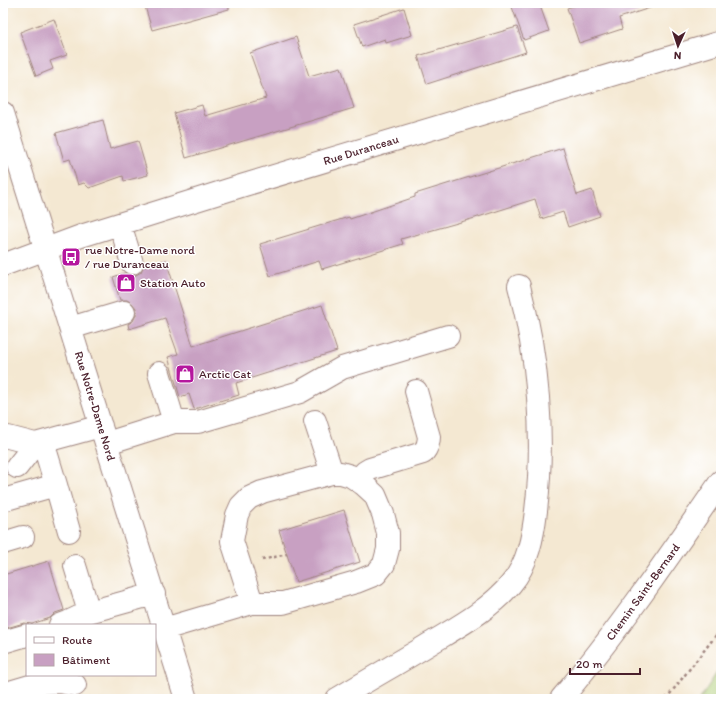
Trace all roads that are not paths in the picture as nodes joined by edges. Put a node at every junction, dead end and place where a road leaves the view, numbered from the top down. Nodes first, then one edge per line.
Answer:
1 (721, 42) edge
2 (3, 113) edge
3 (120, 224) junction
4 (45, 249) junction
5 (132, 263) dead end
6 (3, 265) edge
7 (519, 286) dead end
8 (124, 312) dead end
9 (70, 328) junction
10 (448, 336) dead end
11 (159, 373) dead end
12 (416, 391) dead end
13 (315, 421) dead end
14 (174, 422) junction
15 (104, 435) junction
16 (8, 437) dead end
17 (39, 443) junction
18 (17, 467) dead end
19 (332, 473) junction
20 (358, 481) junction
21 (721, 481) edge
22 (56, 485) junction
23 (3, 500) edge
24 (69, 531) dead end
25 (75, 566) dead end
26 (154, 594) junction
27 (252, 604) junction
28 (89, 612) junction
29 (62, 624) edge
30 (26, 635) edge
31 (163, 640) edge
32 (3, 642) edge
33 (76, 686) edge
34 (3, 694) edge
35 (186, 699) edge
36 (337, 699) edge
37 (560, 699) edge

1 - 3 street, Rue Duranceau
2 - 4 street, Rue Notre-Dame Nord
3 - 4 street, Rue Duranceau
3 - 5 street
4 - 6 street, Rue Duranceau
4 - 9 street, Rue Notre-Dame Nord
7 - 36 street
8 - 9 street
9 - 15 street, Rue Notre-Dame Nord
10 - 14 street
11 - 14 street
12 - 20 street
13 - 19 street
14 - 15 street
15 - 17 street
15 - 26 street, Rue Notre-Dame Nord
16 - 17 street
17 - 18 street
17 - 22 street
19 - 20 street
19 - 27 street
20 - 27 street
21 - 37 street, Chemin Saint-Bernard
22 - 23 street
22 - 24 street
25 - 28 street
26 - 28 street
26 - 31 street, Rue Notre-Dame Nord
27 - 31 street
28 - 29 street
30 - 32 street
31 - 35 street, Rue Notre-Dame Nord
33 - 34 street

